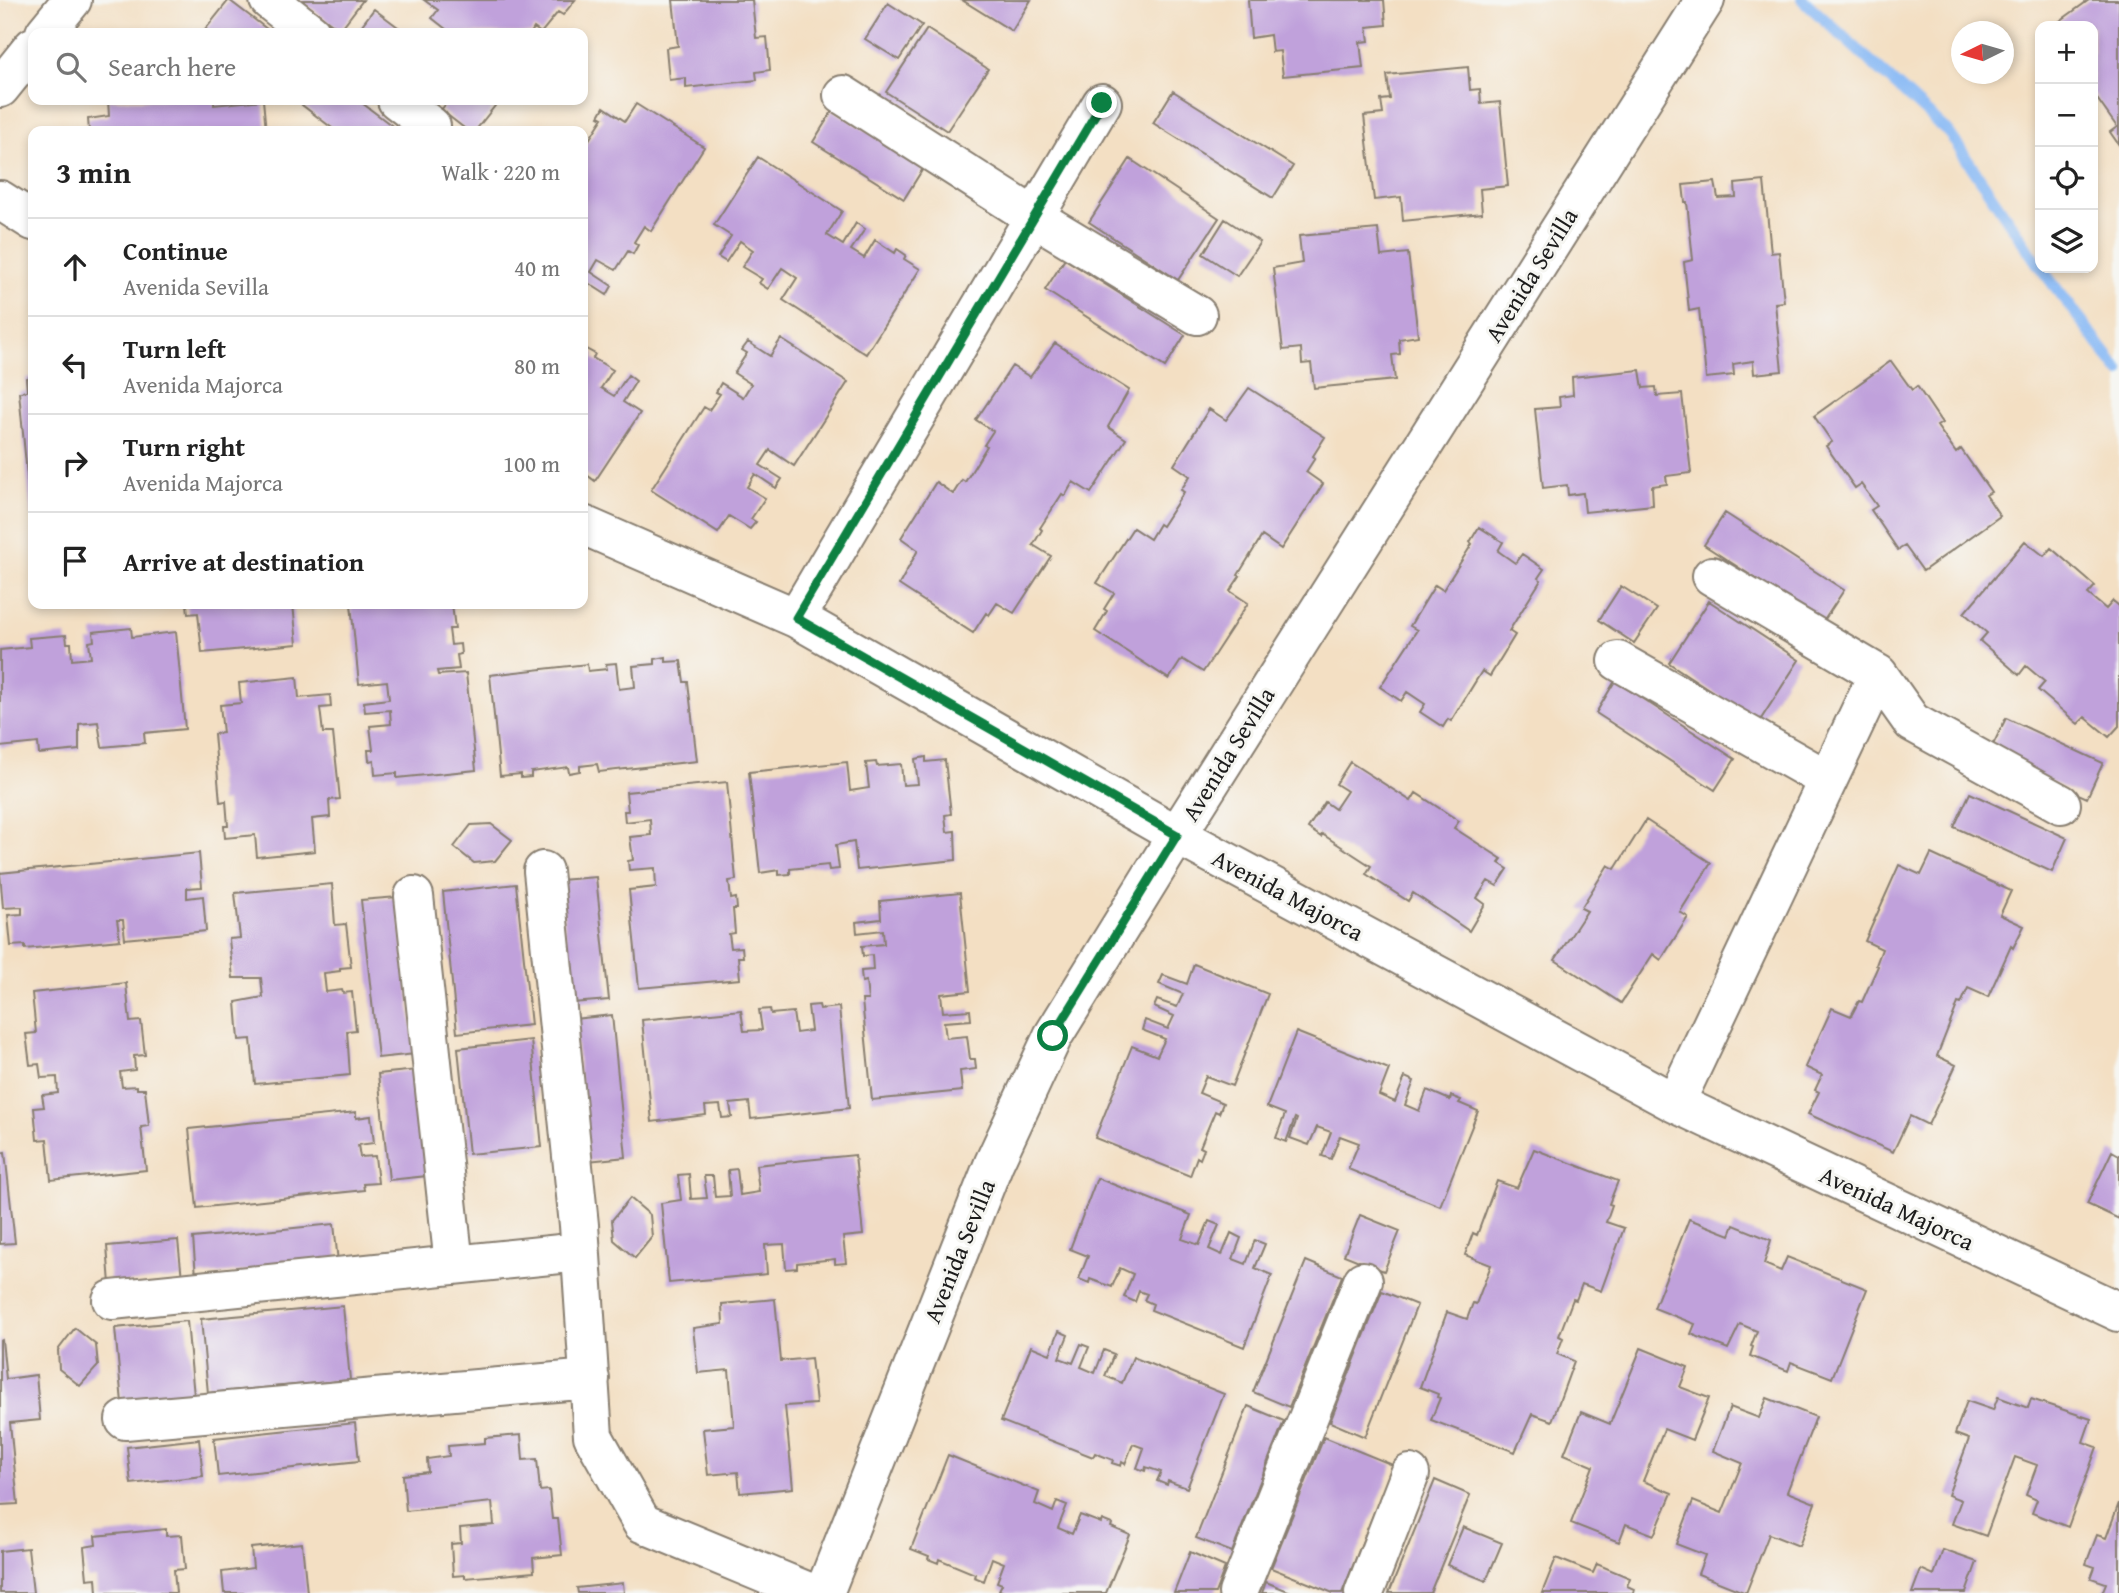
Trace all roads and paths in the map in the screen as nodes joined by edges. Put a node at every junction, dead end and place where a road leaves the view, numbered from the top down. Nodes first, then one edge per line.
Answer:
1 (72, 0) edge
2 (269, 0) edge
3 (1705, 0) edge
4 (49, 28) edge
5 (305, 28) edge
6 (28, 53) edge
7 (0, 89) edge
8 (843, 94) dead end
9 (1102, 103) dead end
10 (404, 105) edge
11 (431, 126) dead end
12 (0, 200) edge
13 (1034, 217) junction
14 (28, 218) edge
15 (1197, 315) dead end
16 (588, 527) edge
17 (1712, 576) dead end
18 (796, 618) junction
19 (1618, 661) dead end
20 (1878, 674) junction
21 (1828, 780) junction
22 (2061, 804) dead end
23 (1177, 835) junction
24 (543, 871) dead end
25 (414, 896) dead end
26 (1675, 1103) junction
27 (580, 1252) junction
28 (454, 1265) junction
29 (1363, 1281) dead end
30 (112, 1300) dead end
31 (2119, 1312) edge
32 (590, 1379) junction
33 (125, 1420) dead end
34 (1410, 1474) dead end
35 (811, 1593) edge
36 (824, 1593) edge
37 (1238, 1593) edge
38 (1364, 1593) edge

1 - 4 street
2 - 5 street
3 - 23 street, Avenida Sevilla
6 - 7 street
8 - 13 street
9 - 13 street
10 - 11 street
12 - 14 street
13 - 15 street
13 - 18 street
16 - 18 street, Avenida Majorca
17 - 20 street
18 - 23 street, Avenida Majorca
19 - 21 street
20 - 21 street
20 - 22 street
21 - 26 street
23 - 26 street, Avenida Majorca
23 - 36 street, Avenida Sevilla
24 - 27 street
25 - 28 street
26 - 31 street, Avenida Majorca
27 - 28 street
27 - 32 street
28 - 30 street
29 - 37 street
32 - 33 street
32 - 35 street
34 - 38 street

